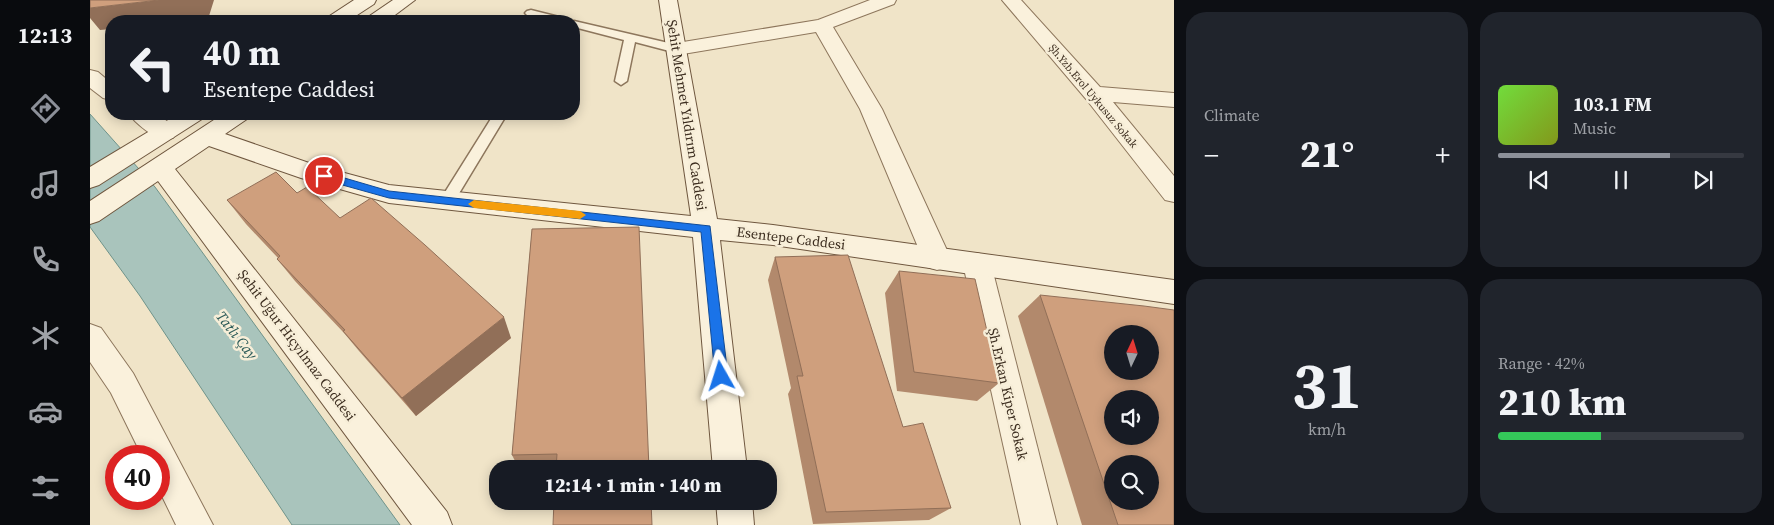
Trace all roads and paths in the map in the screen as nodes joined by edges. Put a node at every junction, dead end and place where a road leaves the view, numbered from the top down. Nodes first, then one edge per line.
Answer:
1 (367, 0) edge
2 (406, 0) edge
3 (668, 0) edge
4 (887, 0) edge
5 (1011, 0) edge
6 (531, 13) dead end
7 (343, 15) edge
8 (384, 15) edge
9 (539, 15) edge
10 (580, 26) edge
11 (822, 26) junction
12 (630, 39) junction
13 (676, 49) junction
14 (90, 78) edge
15 (621, 81) dead end
16 (105, 89) edge
17 (1094, 94) junction
18 (1174, 100) edge
19 (148, 120) edge
20 (217, 120) edge
21 (496, 120) edge
22 (199, 125) edge
23 (165, 132) junction
24 (156, 169) junction
25 (90, 179) edge
26 (1174, 193) edge
27 (447, 201) junction
28 (90, 214) edge
29 (706, 229) junction
30 (937, 259) junction
31 (976, 264) junction
32 (1174, 292) edge
33 (90, 337) edge
34 (729, 460) edge
35 (735, 510) edge
36 (195, 525) edge
37 (434, 525) edge
38 (736, 525) edge
39 (1039, 525) edge

1 - 7 street
2 - 8 street
3 - 13 street, Şehit Mehmet Yıldırım Caddesi
4 - 11 street
5 - 17 street, Şh.Yzb.Erol Uykusuz Sokak
6 - 9 lane
10 - 12 lane
11 - 13 street
11 - 30 street
12 - 13 lane
12 - 15 lane
13 - 29 street, Şehit Mehmet Yıldırım Caddesi
14 - 16 street
17 - 18 street
17 - 26 street, Şh.Yzb.Erol Uykusuz Sokak
19 - 23 street
20 - 22 street
21 - 27 lane
22 - 23 street
22 - 24 street
22 - 27 street, Esentepe Caddesi
23 - 25 street
24 - 28 street
24 - 37 street, Şehit Uğur Hiçyılmaz Caddesi
27 - 29 street, Esentepe Caddesi
29 - 30 street, Esentepe Caddesi
29 - 34 street, Şehit Mehmet Yıldırım Caddesi
30 - 31 street, Esentepe Caddesi
31 - 32 street, Esentepe Caddesi
31 - 39 street, Şh.Erkan Kiper Sokak
33 - 36 street
35 - 38 street

